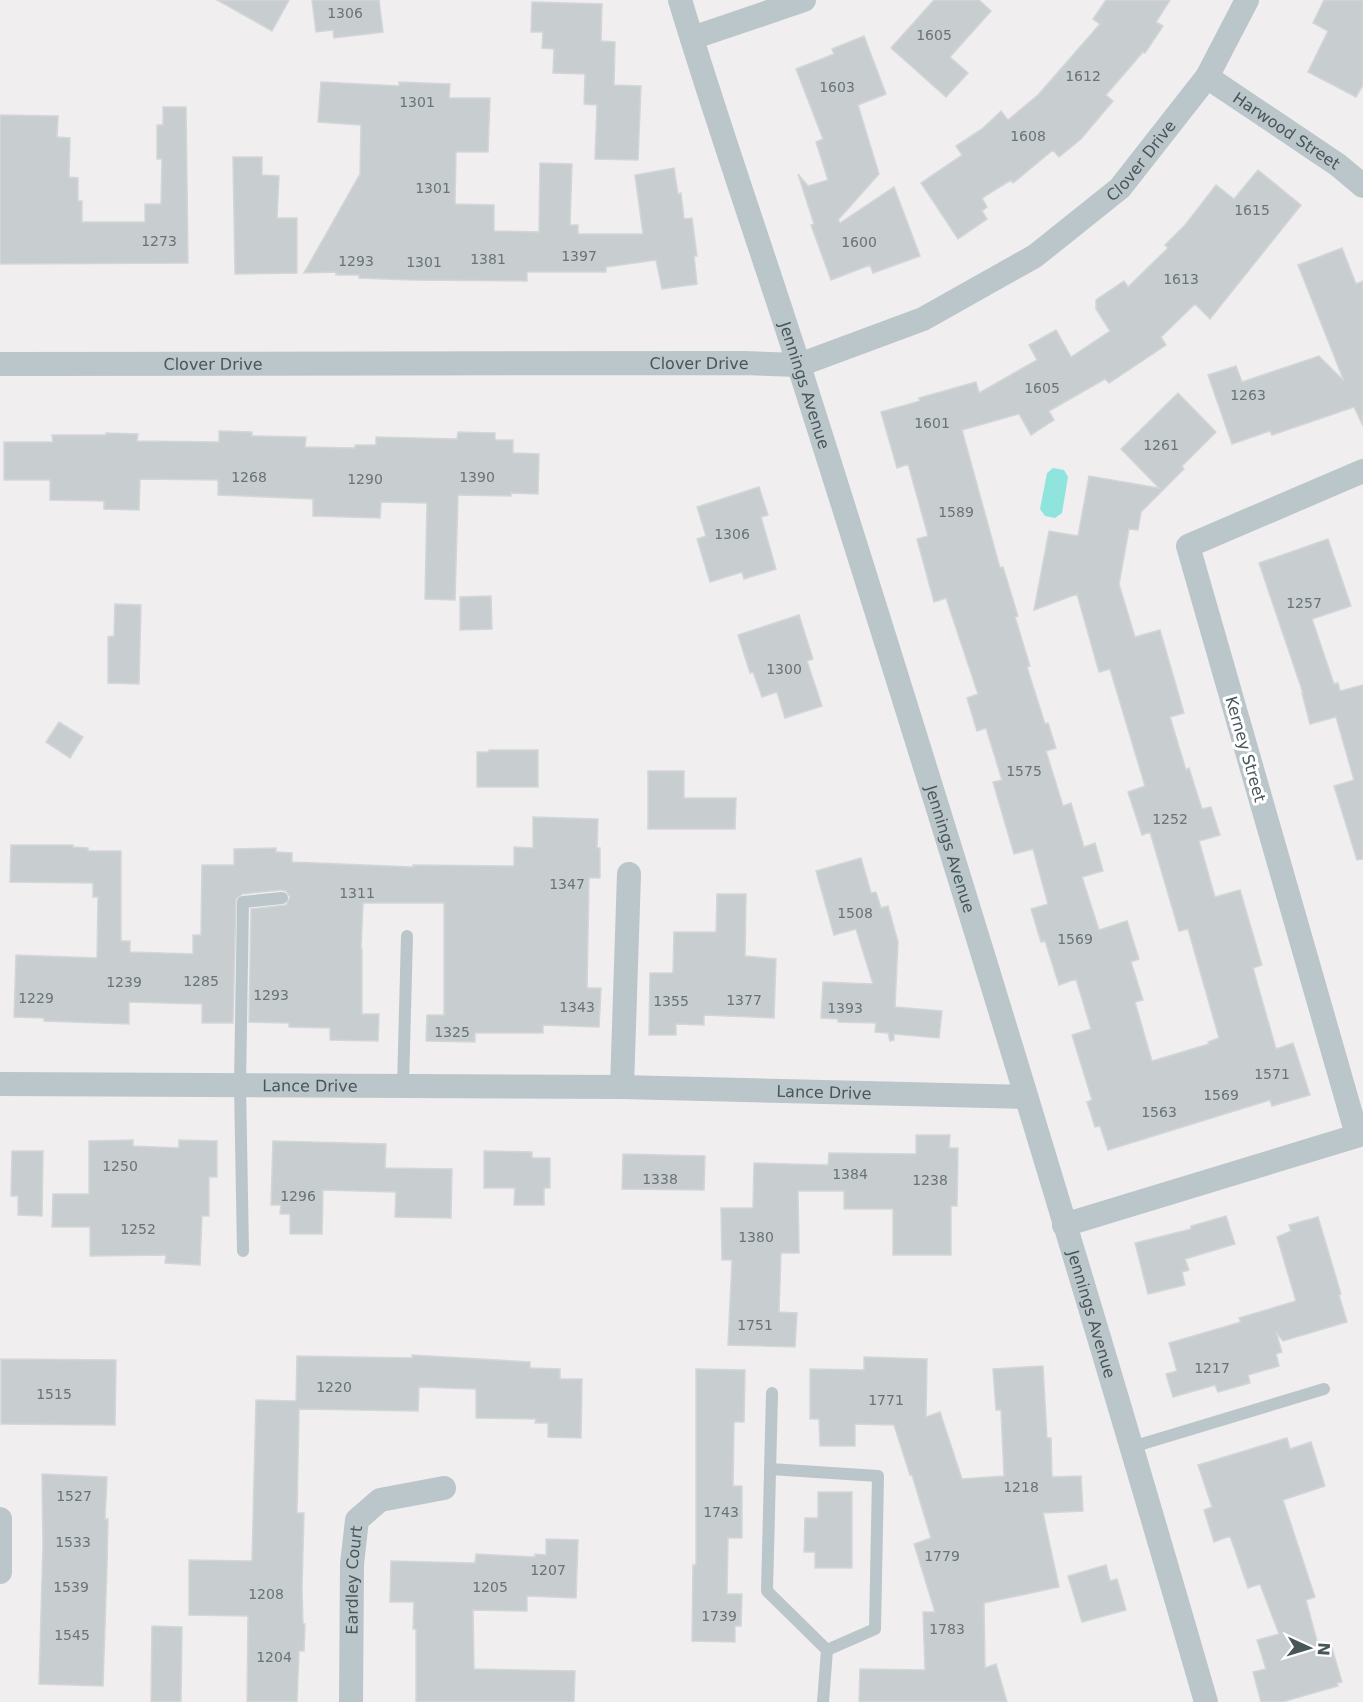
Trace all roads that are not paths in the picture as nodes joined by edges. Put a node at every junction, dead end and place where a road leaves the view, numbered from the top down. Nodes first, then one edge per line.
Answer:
1 (680, 0) edge
2 (804, 0) edge
3 (1247, 0) edge
4 (692, 38) junction
5 (1208, 77) junction
6 (1363, 186) edge
7 (0, 364) edge
8 (799, 365) junction
9 (1363, 471) edge
10 (629, 874) dead end
11 (282, 898) dead end
12 (407, 936) dead end
13 (0, 1084) edge
14 (240, 1085) junction
15 (404, 1086) junction
16 (622, 1087) junction
17 (1026, 1097) junction
18 (1360, 1135) edge
19 (1064, 1225) junction
20 (243, 1251) dead end
21 (1324, 1389) dead end
22 (772, 1393) dead end
23 (1132, 1447) junction
24 (770, 1469) junction
25 (444, 1488) dead end
26 (0, 1519) edge
27 (0, 1572) edge
28 (827, 1650) junction
29 (351, 1702) edge
30 (823, 1702) edge
31 (1206, 1702) edge

1 - 4 street, Jennings Avenue
2 - 4 street
3 - 5 street, Clover Drive
4 - 8 street, Jennings Avenue
5 - 6 street, Harwood Street
5 - 8 street, Clover Drive
7 - 8 street, Clover Drive
8 - 17 street, Jennings Avenue
9 - 18 street, Kerney Street
10 - 16 street
11 - 14 lane
12 - 15 lane
13 - 14 street, Lance Drive
14 - 15 street, Lance Drive
14 - 20 lane
15 - 16 street, Lance Drive
16 - 17 street, Lance Drive
17 - 19 street, Jennings Avenue
18 - 19 street
19 - 23 street, Jennings Avenue
21 - 23 lane
22 - 24 lane
23 - 31 street, Jennings Avenue
24 - 28 lane
24 - 28 lane
25 - 29 street, Eardley Court
26 - 27 street
28 - 30 lane

